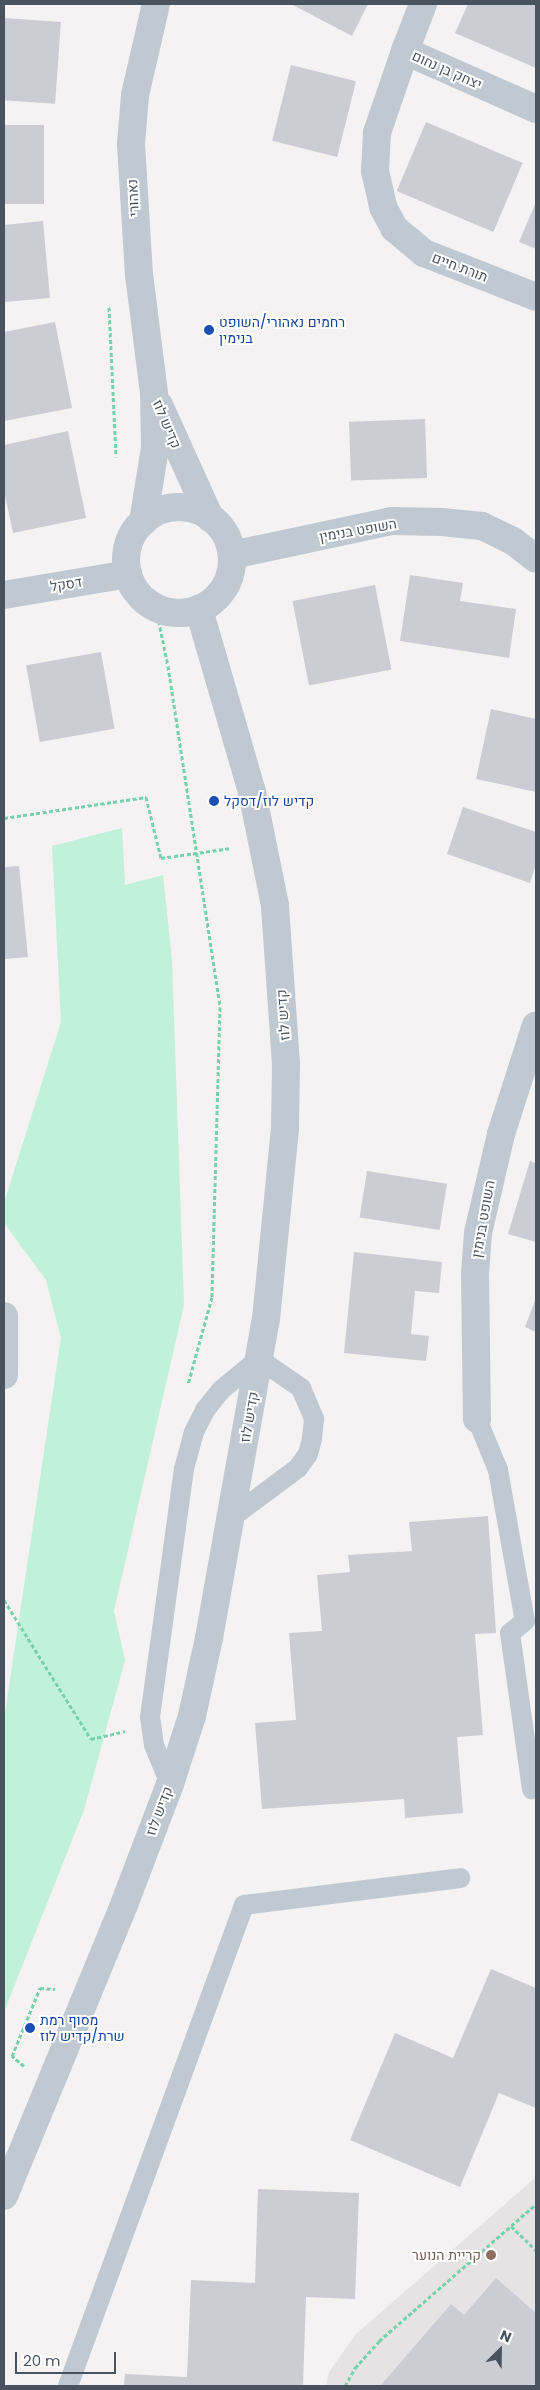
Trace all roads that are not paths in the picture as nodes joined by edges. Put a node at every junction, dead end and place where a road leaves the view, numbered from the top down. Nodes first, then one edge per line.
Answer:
1 (156, 4) edge
2 (423, 4) edge
3 (405, 52) junction
4 (536, 109) edge
5 (536, 298) edge
6 (154, 393) junction
7 (210, 518) junction
8 (143, 522) junction
9 (232, 555) junction
10 (536, 559) edge
11 (128, 574) junction
12 (4, 595) edge
13 (199, 609) junction
14 (536, 1025) edge
15 (4, 1316) edge
16 (259, 1359) junction
17 (4, 1375) edge
18 (477, 1419) joint
19 (231, 1518) junction
20 (170, 1784) junction
21 (532, 1789) dead end
22 (460, 1878) dead end
23 (4, 2196) edge
24 (68, 2386) edge

1 - 6 street, נאהורי
2 - 3 street, יצחק בן נחום
3 - 4 street, יצחק בן נחום
3 - 5 street, תורת חיים
6 - 7 street, קדיש לוז
6 - 8 street, קדיש לוז
7 - 8 street
7 - 9 street
8 - 11 street
9 - 10 street, השופט בנימין
9 - 13 street
11 - 12 street, דסקל
11 - 13 street
13 - 16 street, קדיש לוז
14 - 18 street, השופט בנימין
15 - 17 street
16 - 19 street, קדיש לוז
16 - 19 lane
16 - 20 lane
18 - 21 lane
19 - 20 street, קדיש לוז
20 - 23 street, קדיש לוז
22 - 24 lane

